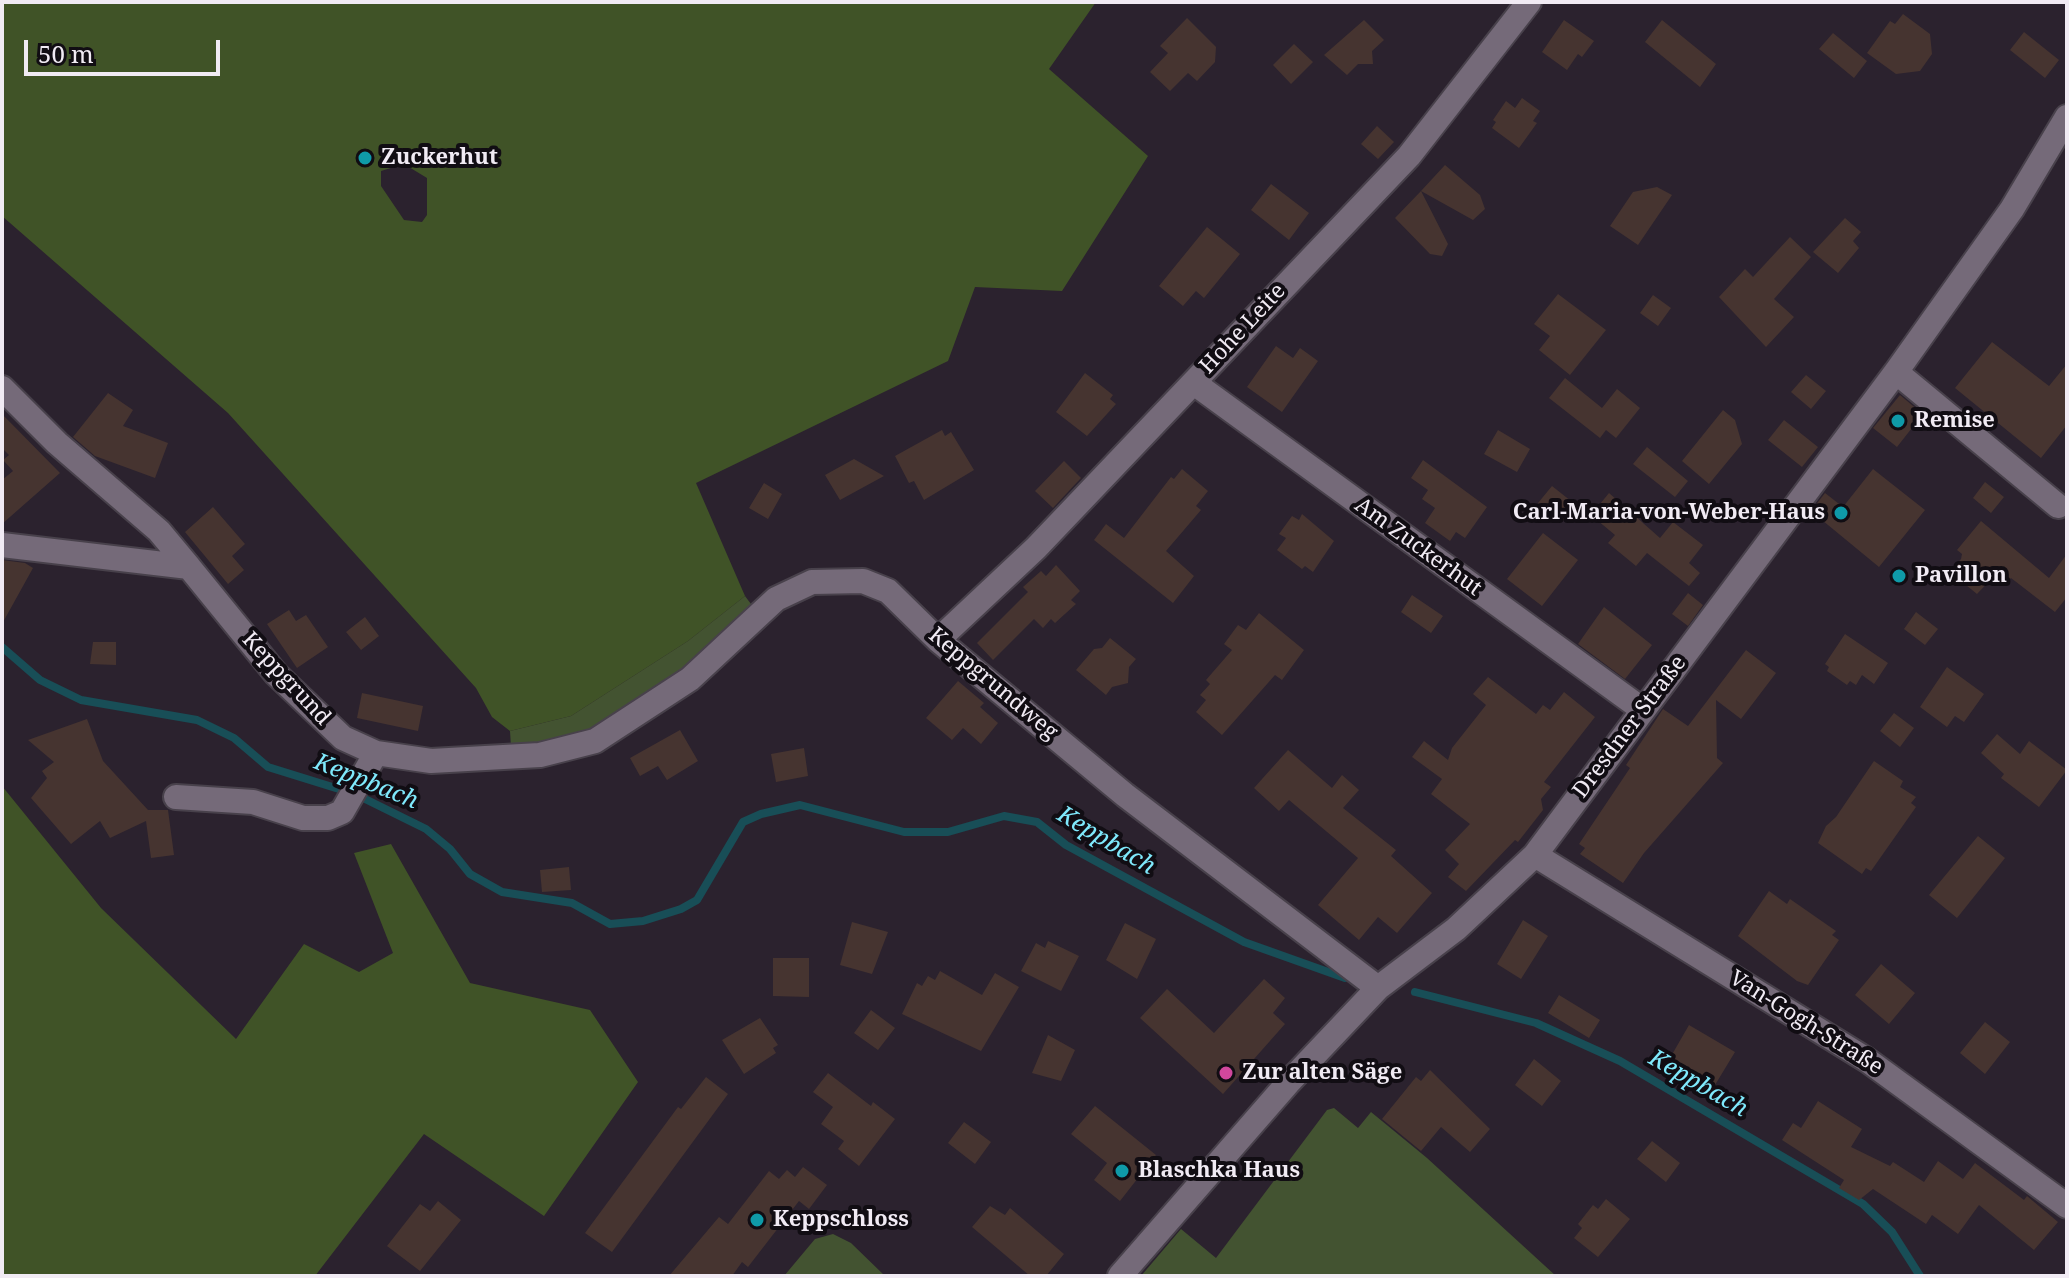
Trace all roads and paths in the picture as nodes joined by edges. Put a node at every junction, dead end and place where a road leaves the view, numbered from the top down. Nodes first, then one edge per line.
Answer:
1 (1529, 2) edge
2 (2067, 117) edge
3 (1896, 372) junction
4 (1194, 383) junction
5 (2, 388) edge
6 (2058, 506) dead end
7 (2, 545) edge
8 (189, 567) junction
9 (938, 640) junction
10 (1643, 710) junction
11 (595, 741) joint
12 (370, 762) junction
13 (176, 797) dead end
14 (1535, 855) junction
15 (1378, 988) junction
16 (2067, 1206) edge
17 (1120, 1276) edge

1 - 4 street, Hohe Leite
2 - 3 street, Dresdner Straße
3 - 6 street
3 - 10 street, Dresdner Straße
4 - 9 street, Hohe Leite
4 - 10 street, Am Zuckerhut
5 - 8 street, Keppgrund
7 - 8 street
8 - 12 street, Keppgrund
9 - 11 street, Keppgrundweg
9 - 15 street, Keppgrundweg
10 - 14 street, Dresdner Straße
11 - 12 street, Keppgrund
12 - 13 street
14 - 15 street, Dresdner Straße
14 - 16 street, Van-Gogh-Straße
15 - 17 street, Dresdner Straße

